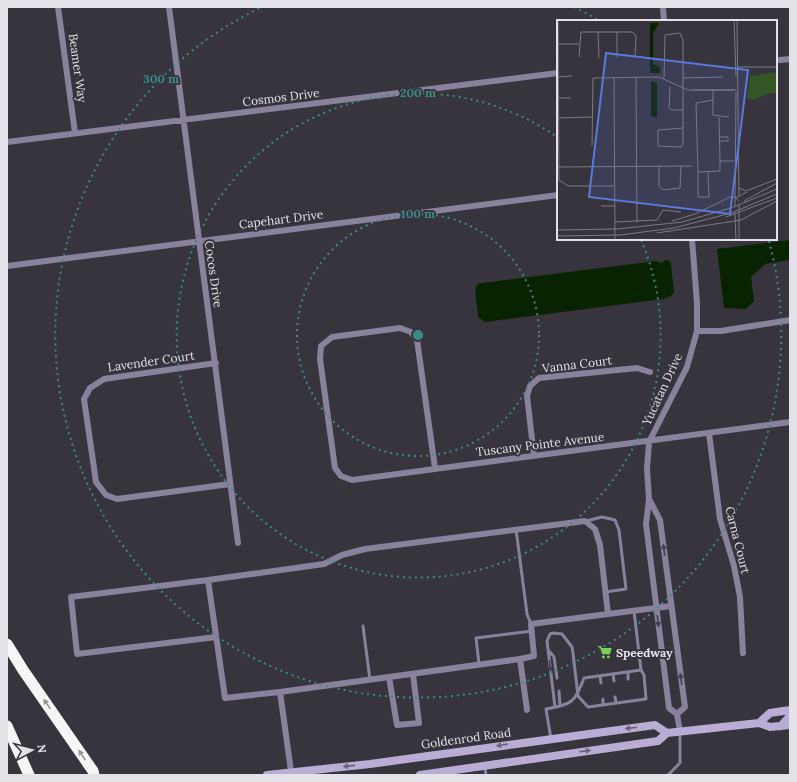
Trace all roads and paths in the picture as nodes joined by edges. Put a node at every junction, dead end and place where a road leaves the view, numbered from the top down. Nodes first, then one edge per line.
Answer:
1 (58, 7) edge
2 (169, 7) edge
3 (663, 7) edge
4 (664, 20) edge
5 (790, 59) edge
6 (780, 60) dead end
7 (557, 73) edge
8 (184, 120) junction
9 (75, 133) junction
10 (7, 142) edge
11 (557, 195) edge
12 (692, 240) edge
13 (199, 241) junction
14 (7, 266) edge
15 (790, 320) edge
16 (697, 331) junction
17 (216, 363) junction
18 (650, 372) dead end
19 (790, 422) edge
20 (709, 433) junction
21 (649, 442) junction
22 (534, 456) junction
23 (434, 468) junction
24 (230, 484) junction
25 (649, 499) junction
26 (585, 521) junction
27 (516, 529) junction
28 (238, 543) dead end
29 (208, 580) junction
30 (605, 592) junction
31 (671, 606) junction
32 (656, 608) junction
33 (634, 611) junction
34 (608, 614) junction
35 (531, 624) junction
36 (363, 626) dead end
37 (532, 631) junction
38 (216, 637) junction
39 (7, 644) edge
40 (548, 649) junction
41 (743, 653) dead end
42 (520, 659) junction
43 (480, 664) junction
44 (641, 670) junction
45 (628, 672) junction
46 (413, 674) junction
47 (613, 674) junction
48 (600, 676) junction
49 (389, 677) junction
50 (557, 678) dead end
51 (370, 680) junction
52 (628, 680) dead end
53 (614, 681) dead end
54 (601, 683) dead end
55 (559, 691) dead end
56 (280, 692) junction
57 (630, 695) dead end
58 (578, 696) junction
59 (616, 697) dead end
60 (603, 699) dead end
61 (631, 701) junction
62 (616, 703) junction
63 (603, 705) junction
64 (560, 706) junction
65 (555, 707) junction
66 (527, 710) dead end
67 (790, 710) edge
68 (678, 714) junction
69 (790, 716) edge
70 (759, 723) junction
71 (790, 725) edge
72 (7, 726) edge
73 (780, 726) junction
74 (680, 732) junction
75 (667, 733) junction
76 (551, 738) junction
77 (485, 765) junction
78 (327, 768) junction
79 (291, 773) edge
80 (95, 774) edge
81 (29, 775) edge
82 (267, 775) edge
83 (321, 775) edge
84 (420, 775) edge
85 (486, 775) edge
86 (668, 775) edge

1 - 9 street, Beamer Way
2 - 8 street, Cocos Drive
3 - 4 street
5 - 6 street
7 - 8 street, Cosmos Drive
8 - 9 street, Cosmos Drive
8 - 13 street, Cocos Drive
9 - 10 street, Cosmos Drive
11 - 13 street, Capehart Drive
12 - 16 street, Yucatan Drive
13 - 14 street, Capehart Drive
13 - 17 street, Cocos Drive
15 - 16 street
16 - 21 street, Yucatan Drive
17 - 24 street, Cocos Drive
17 - 24 street, Lavender Court
18 - 22 street, Vanna Court
19 - 20 street, Tuscany Pointe Avenue
20 - 21 street, Tuscany Pointe Avenue
20 - 41 street, Carna Court
21 - 22 street, Tuscany Pointe Avenue
21 - 25 street, Yucatan Drive
22 - 23 street, Tuscany Pointe Avenue
23 - 23 street, Tuscany Pointe Avenue
24 - 28 street, Cocos Drive
31 -> 25 street, Yucatan Drive
25 - 32 street, Yucatan Drive
26 - 27 street
26 - 30 street
26 - 30 lane
27 - 29 street
27 - 35 lane
29 - 38 street
29 - 38 street
30 - 34 street
31 - 32 street
68 -> 31 street, Yucatan Drive
32 - 33 street
32 -> 68 street, Yucatan Drive
33 - 34 street
33 - 44 lane
34 - 35 street
35 - 37 street
36 - 51 lane
37 - 42 street
37 - 43 lane
38 - 56 street
80 -> 39 highway
40 - 50 lane
40 - 58 lane
40 -> 65 lane
42 - 43 street
42 - 66 street
43 - 46 street
44 - 45 lane
44 - 61 lane
45 - 47 lane
45 - 52 lane
46 - 49 street
46 - 49 street
47 - 48 lane
47 - 53 lane
48 - 54 lane
48 - 58 lane
49 - 51 street
51 - 56 street
55 - 64 lane
56 - 79 street
57 - 61 lane
58 - 63 lane
58 - 64 lane
59 - 62 lane
60 - 63 lane
61 - 62 lane
62 - 63 lane
64 - 65 lane
65 - 76 lane
67 - 70 main road, Goldenrod Road
68 - 74 street, Yucatan Drive
69 - 73 main road
70 - 73 main road, Goldenrod Road
70 - 74 main road, Goldenrod Road
71 - 73 main road, Goldenrod Road
72 - 81 highway
74 - 75 main road, Goldenrod Road
74 - 86 lane
75 -> 76 main road, Goldenrod Road
77 -> 75 main road, Goldenrod Road
76 -> 78 main road, Goldenrod Road
77 - 84 main road, Goldenrod Road
77 - 85 lane
78 - 79 main road, Goldenrod Road
78 - 83 main road
79 - 82 main road, Goldenrod Road

